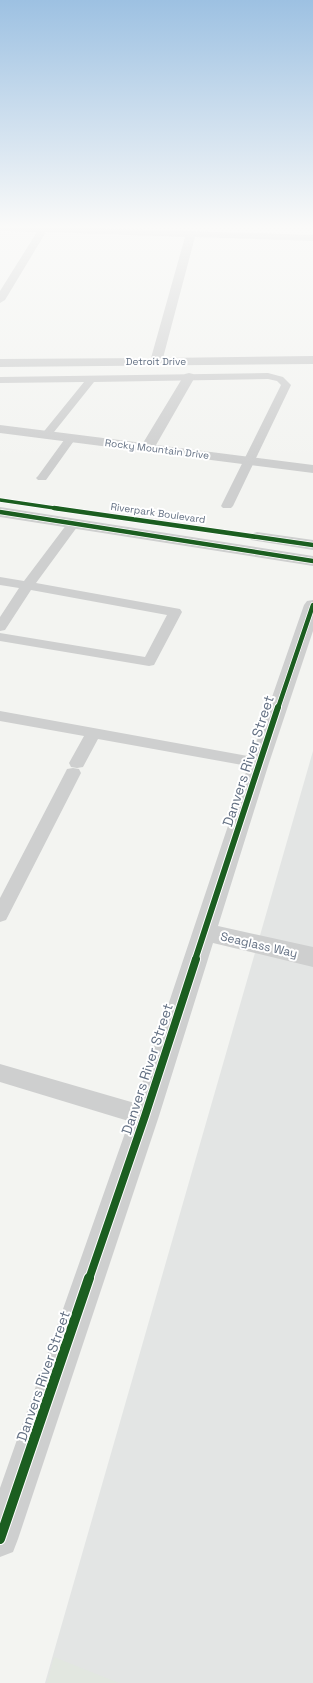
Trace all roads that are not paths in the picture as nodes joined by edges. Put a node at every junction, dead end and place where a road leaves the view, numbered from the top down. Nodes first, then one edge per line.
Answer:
1 (171, 306) edge
2 (313, 360) edge
3 (156, 361) junction
4 (0, 362) edge
5 (189, 377) junction
6 (91, 379) junction
7 (0, 380) edge
8 (0, 429) edge
9 (46, 435) junction
10 (70, 438) junction
11 (147, 448) junction
12 (250, 461) junction
13 (313, 469) edge
14 (42, 478) dead end
15 (0, 500) edge
16 (226, 506) dead end
17 (0, 512) edge
18 (74, 523) junction
19 (313, 545) edge
20 (313, 561) edge
21 (0, 581) edge
22 (27, 586) junction
23 (313, 605) edge
24 (0, 627) edge
25 (0, 637) edge
26 (0, 716) edge
27 (93, 733) junction
28 (259, 763) junction
29 (0, 915) edge
30 (204, 932) junction
31 (313, 957) edge
32 (0, 1073) edge
33 (144, 1116) junction
34 (0, 1539) edge

1 - 3 street
2 - 3 street, Detroit Drive
3 - 4 street, Detroit Drive
5 - 6 lane
5 - 11 street
5 - 12 lane
6 - 7 lane
6 - 9 lane
8 - 9 street, Rocky Mountain Drive
9 - 10 street, Rocky Mountain Drive
10 - 11 street, Rocky Mountain Drive
10 - 14 lane
11 - 12 street, Rocky Mountain Drive
12 - 13 street, Rocky Mountain Drive
12 - 16 lane
15 - 19 street, Riverpark Boulevard
17 - 18 street, Riverpark Boulevard
18 - 20 street, Riverpark Boulevard
18 - 22 lane
21 - 22 lane
22 - 24 lane
22 - 25 lane
23 - 28 street, Danvers River Street
26 - 27 lane
27 - 28 lane
27 - 29 lane
28 - 30 street, Danvers River Street
30 - 31 street, Seaglass Way
30 - 33 street, Danvers River Street
32 - 33 lane
33 - 34 street, Danvers River Street

